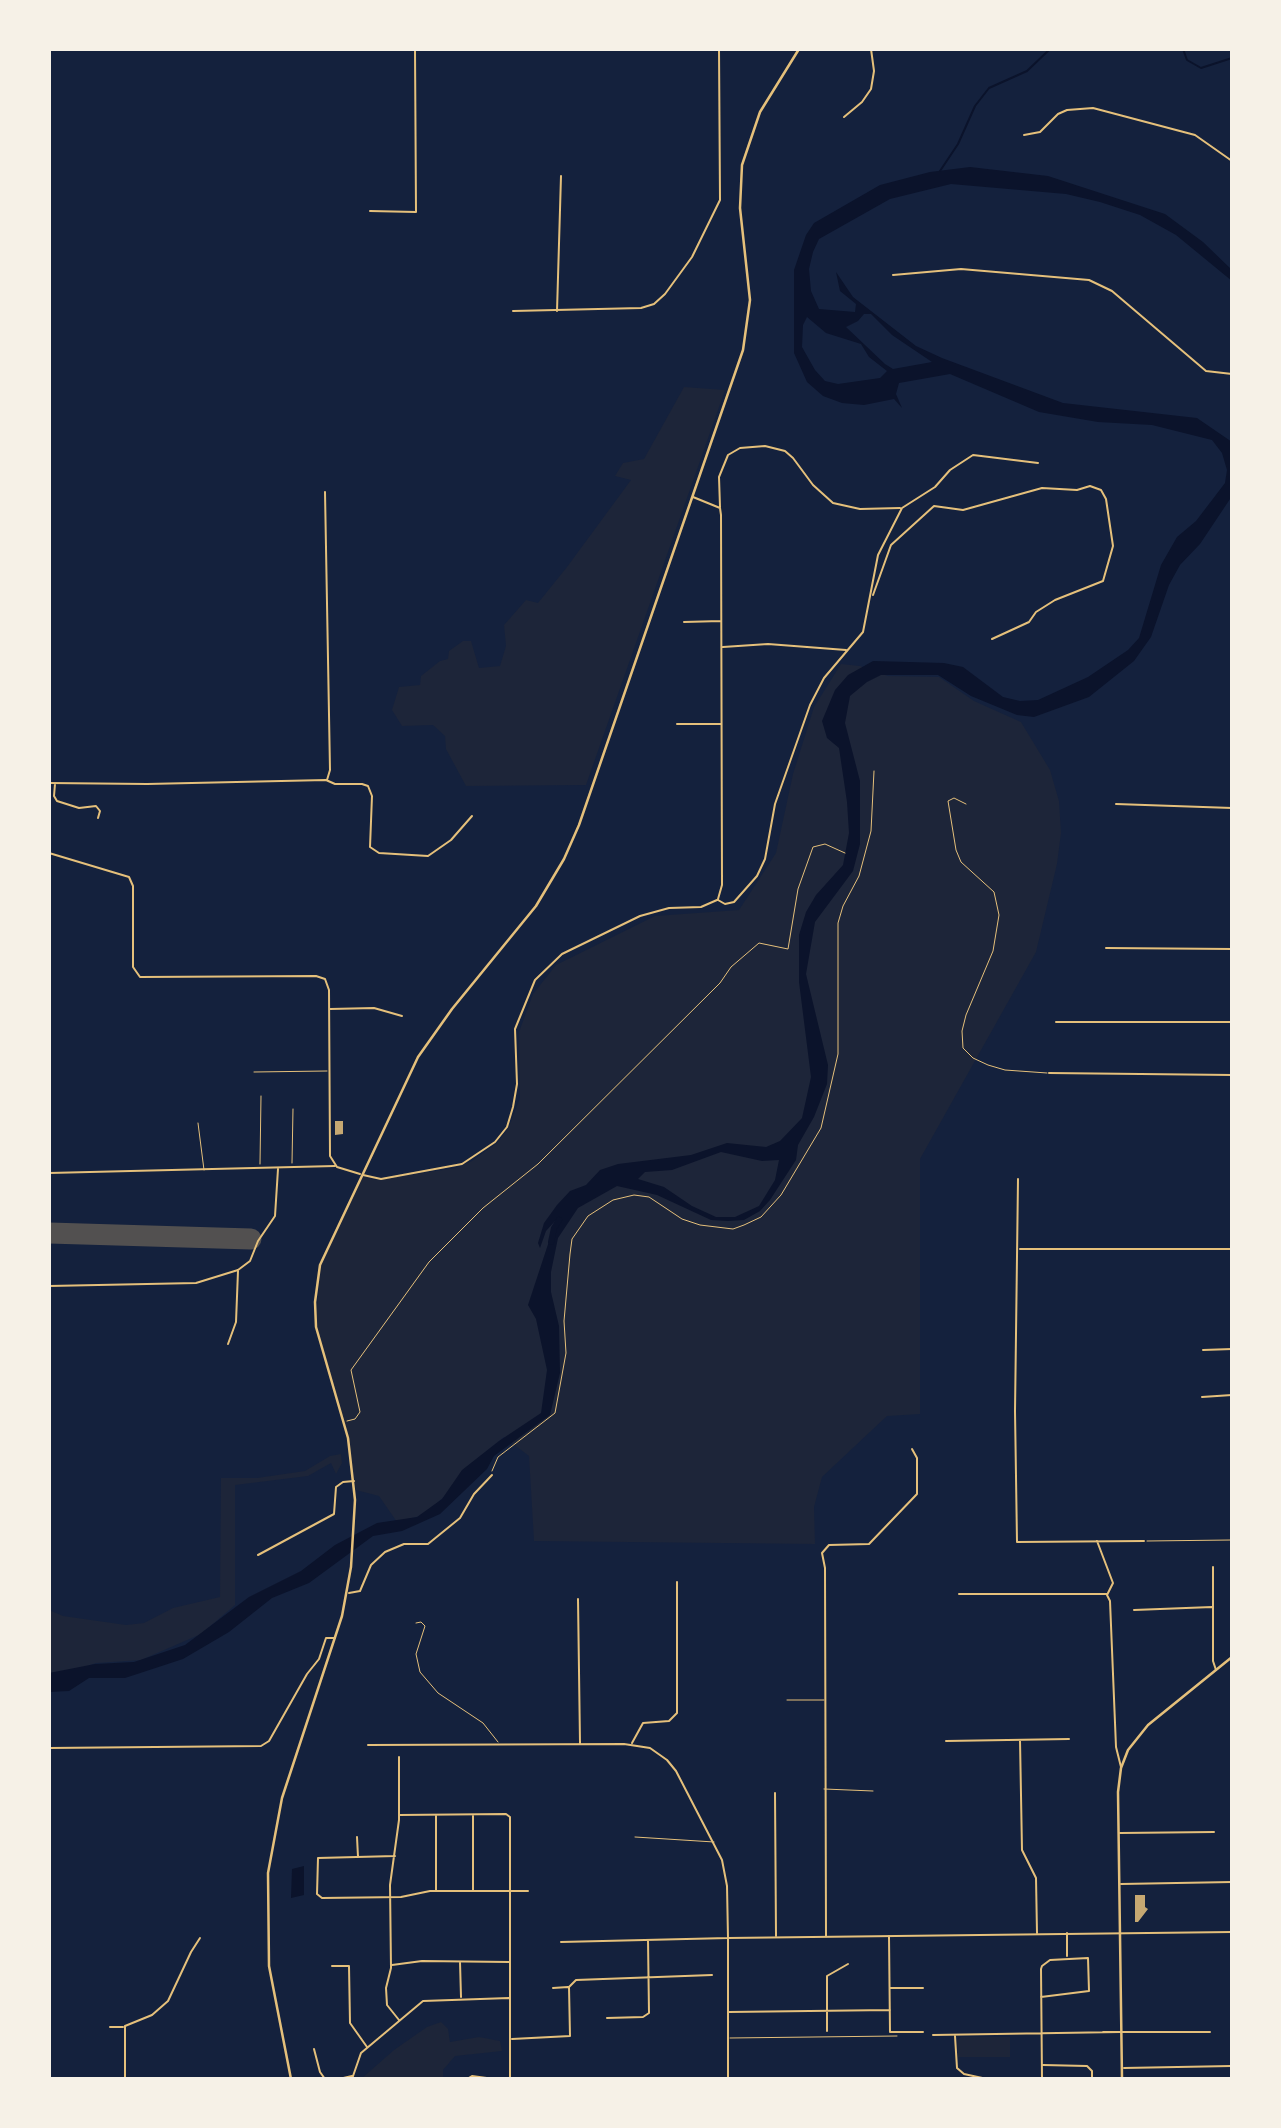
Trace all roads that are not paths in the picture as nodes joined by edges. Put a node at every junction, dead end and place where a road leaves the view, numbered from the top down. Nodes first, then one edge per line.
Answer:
1 (415, 49) edge
2 (719, 49) edge
3 (799, 49) edge
4 (871, 49) edge
5 (844, 117) dead end
6 (1024, 135) dead end
7 (1232, 161) edge
8 (561, 176) dead end
9 (370, 211) dead end
10 (893, 275) dead end
11 (513, 311) dead end
12 (557, 312) junction
13 (1232, 374) edge
14 (1038, 463) dead end
15 (325, 492) dead end
16 (693, 497) junction
17 (720, 508) junction
18 (902, 508) junction
19 (872, 595) junction
20 (684, 621) dead end
21 (722, 621) junction
22 (992, 639) dead end
23 (722, 647) junction
24 (848, 650) junction
25 (677, 724) dead end
26 (722, 724) junction
27 (326, 780) junction
28 (49, 783) edge
29 (55, 783) junction
30 (966, 804) dead end
31 (1116, 804) dead end
32 (1232, 808) edge
33 (472, 816) dead end
34 (98, 818) dead end
35 (49, 853) edge
36 (845, 853) dead end
37 (718, 900) junction
38 (1106, 948) dead end
39 (1232, 949) edge
40 (329, 1009) junction
41 (402, 1016) dead end
42 (1056, 1022) dead end
43 (1232, 1022) edge
44 (329, 1071) junction
45 (254, 1072) dead end
46 (1049, 1073) joint
47 (1232, 1075) edge
48 (198, 1123) dead end
49 (335, 1166) junction
50 (278, 1169) junction
51 (204, 1170) junction
52 (49, 1173) edge
53 (361, 1175) junction
54 (1018, 1179) dead end
55 (1018, 1249) junction
56 (1232, 1249) edge
57 (238, 1270) junction
58 (49, 1286) edge
59 (228, 1344) dead end
60 (1232, 1349) edge
61 (1203, 1350) dead end
62 (1232, 1395) edge
63 (1202, 1396) dead end
64 (344, 1422) junction
65 (912, 1449) dead end
66 (492, 1475) road end
67 (354, 1482) junction
68 (1232, 1540) edge
69 (1097, 1541) junction
70 (1144, 1541) joint
71 (258, 1555) dead end
72 (1213, 1567) dead end
73 (677, 1582) dead end
74 (348, 1593) junction
75 (959, 1594) dead end
76 (1107, 1595) junction
77 (578, 1599) dead end
78 (1213, 1607) junction
79 (1134, 1610) dead end
80 (416, 1623) dead end
81 (336, 1638) junction
82 (1232, 1657) edge
83 (1217, 1671) junction
84 (787, 1700) dead end
85 (824, 1700) junction
86 (1069, 1739) dead end
87 (1020, 1740) junction
88 (946, 1741) dead end
89 (499, 1744) junction
90 (580, 1744) junction
91 (631, 1744) junction
92 (368, 1745) dead end
93 (49, 1748) edge
94 (400, 1757) dead end
95 (1121, 1768) junction
96 (824, 1789) junction
97 (873, 1791) dead end
98 (775, 1793) dead end
99 (473, 1814) junction
100 (400, 1815) junction
101 (436, 1815) junction
102 (1214, 1832) dead end
103 (1119, 1833) junction
104 (357, 1837) dead end
105 (635, 1837) dead end
106 (714, 1842) junction
107 (395, 1856) junction
108 (358, 1857) junction
109 (1232, 1882) edge
110 (1120, 1884) junction
111 (436, 1891) junction
112 (474, 1891) junction
113 (511, 1891) junction
114 (528, 1891) dead end
115 (390, 1897) junction
116 (1232, 1931) edge
117 (1037, 1933) junction
118 (1067, 1933) junction
119 (1120, 1933) junction
120 (889, 1935) junction
121 (826, 1936) junction
122 (776, 1937) junction
123 (201, 1938) dead end
124 (727, 1938) junction
125 (648, 1940) junction
126 (561, 1942) dead end
127 (1067, 1958) junction
128 (460, 1961) junction
129 (510, 1962) junction
130 (848, 1964) dead end
131 (391, 1965) junction
132 (332, 1966) dead end
133 (712, 1975) dead end
134 (648, 1976) junction
135 (569, 1987) junction
136 (923, 1987) dead end
137 (553, 1988) dead end
138 (890, 1988) junction
139 (461, 1997) junction
140 (1041, 1997) junction
141 (510, 1998) junction
142 (890, 2010) junction
143 (827, 2011) junction
144 (728, 2012) junction
145 (607, 2018) dead end
146 (399, 2020) junction
147 (125, 2026) junction
148 (110, 2027) dead end
149 (827, 2031) dead end
150 (923, 2032) dead end
151 (1121, 2032) junction
152 (1210, 2032) dead end
153 (1042, 2034) junction
154 (933, 2035) dead end
155 (955, 2035) junction
156 (897, 2036) dead end
157 (728, 2038) junction
158 (510, 2039) junction
159 (368, 2048) junction
160 (314, 2049) dead end
161 (1042, 2065) junction
162 (1231, 2066) edge
163 (1122, 2067) junction
164 (352, 2077) edge
165 (125, 2079) edge
166 (291, 2079) edge
167 (325, 2079) edge
168 (340, 2079) edge
169 (467, 2079) edge
170 (494, 2079) edge
171 (500, 2079) edge
172 (510, 2079) edge
173 (728, 2079) edge
174 (987, 2079) edge
175 (1042, 2079) edge
176 (1092, 2079) edge
177 (1122, 2079) edge

1 - 9 street
2 - 12 street
3 - 16 main road
4 - 5 street
6 - 7 street
8 - 12 street
10 - 13 street
11 - 12 street
14 - 18 street
15 - 27 street
16 - 17 street
16 - 53 main road
17 - 18 street
17 - 21 street
18 - 19 street
19 - 22 street
19 - 24 street
20 - 21 street
21 - 23 street
23 - 24 street
23 - 26 street
24 - 37 street
25 - 26 street
26 - 37 street
27 - 29 street
27 - 33 street
28 - 29 street
29 - 34 street
30 - 46 lane
31 - 32 street
35 - 40 street
36 - 64 lane
37 - 53 street
38 - 39 street
40 - 41 street
40 - 44 street
42 - 43 street
44 - 45 lane
44 - 49 street
46 - 47 street
48 - 51 lane
49 - 50 street
49 - 53 street
50 - 51 street
50 - 57 street
51 - 52 street
53 - 64 main road
54 - 55 street
55 - 56 street
55 - 69 street
57 - 58 street
57 - 59 street
60 - 61 street
62 - 63 street
64 - 67 main road
65 - 85 street
66 - 74 street
67 - 71 street
67 - 74 main road
68 - 70 lane
69 - 70 street
69 - 76 street
72 - 78 street
73 - 91 street
74 - 81 main road
75 - 76 street
76 - 95 street
77 - 90 street
78 - 79 street
78 - 83 street
80 - 89 lane
81 - 93 street
81 - 166 main road
82 - 83 main road
83 - 95 main road
84 - 85 lane
85 - 96 street
86 - 87 street
87 - 88 street
87 - 117 street
89 - 90 street
89 - 92 street
90 - 91 street
91 - 106 street
94 - 100 street
95 - 103 main road
96 - 97 lane
96 - 121 street
98 - 122 street
99 - 101 street
99 - 112 street
99 - 113 street
100 - 101 street
100 - 107 street
101 - 111 street
102 - 103 street
103 - 110 main road
104 - 108 street
105 - 106 lane
106 - 124 street
107 - 108 street
107 - 115 street
108 - 115 street
109 - 110 street
110 - 119 main road
111 - 112 street
111 - 115 street
112 - 113 street
113 - 114 street
113 - 129 street
115 - 131 street
116 - 119 street
117 - 118 street
117 - 120 street
118 - 119 street
118 - 127 street
119 - 151 main road
120 - 121 street
120 - 138 street
121 - 122 street
122 - 124 street
123 - 147 street
124 - 125 street
124 - 144 street
125 - 126 street
125 - 134 street
127 - 140 street
127 - 140 street
128 - 129 street
128 - 131 street
128 - 139 street
129 - 141 street
130 - 143 street
131 - 146 street
132 - 159 street
133 - 134 street
134 - 135 street
134 - 145 street
135 - 137 street
135 - 158 street
136 - 138 street
138 - 142 street
139 - 141 street
139 - 146 street
140 - 153 street
141 - 158 street
142 - 143 street
142 - 150 street
143 - 144 street
143 - 149 street
144 - 157 street
146 - 159 street
147 - 148 street
147 - 165 street
151 - 152 street
151 - 153 street
151 - 163 main road
153 - 155 street
153 - 161 street
154 - 155 street
155 - 174 street
156 - 157 lane
157 - 173 street
158 - 172 street
159 - 164 street
160 - 167 street
161 - 175 street
161 - 176 street
162 - 163 street
163 - 177 main road
164 - 168 street
169 - 170 street
171 - 172 street

